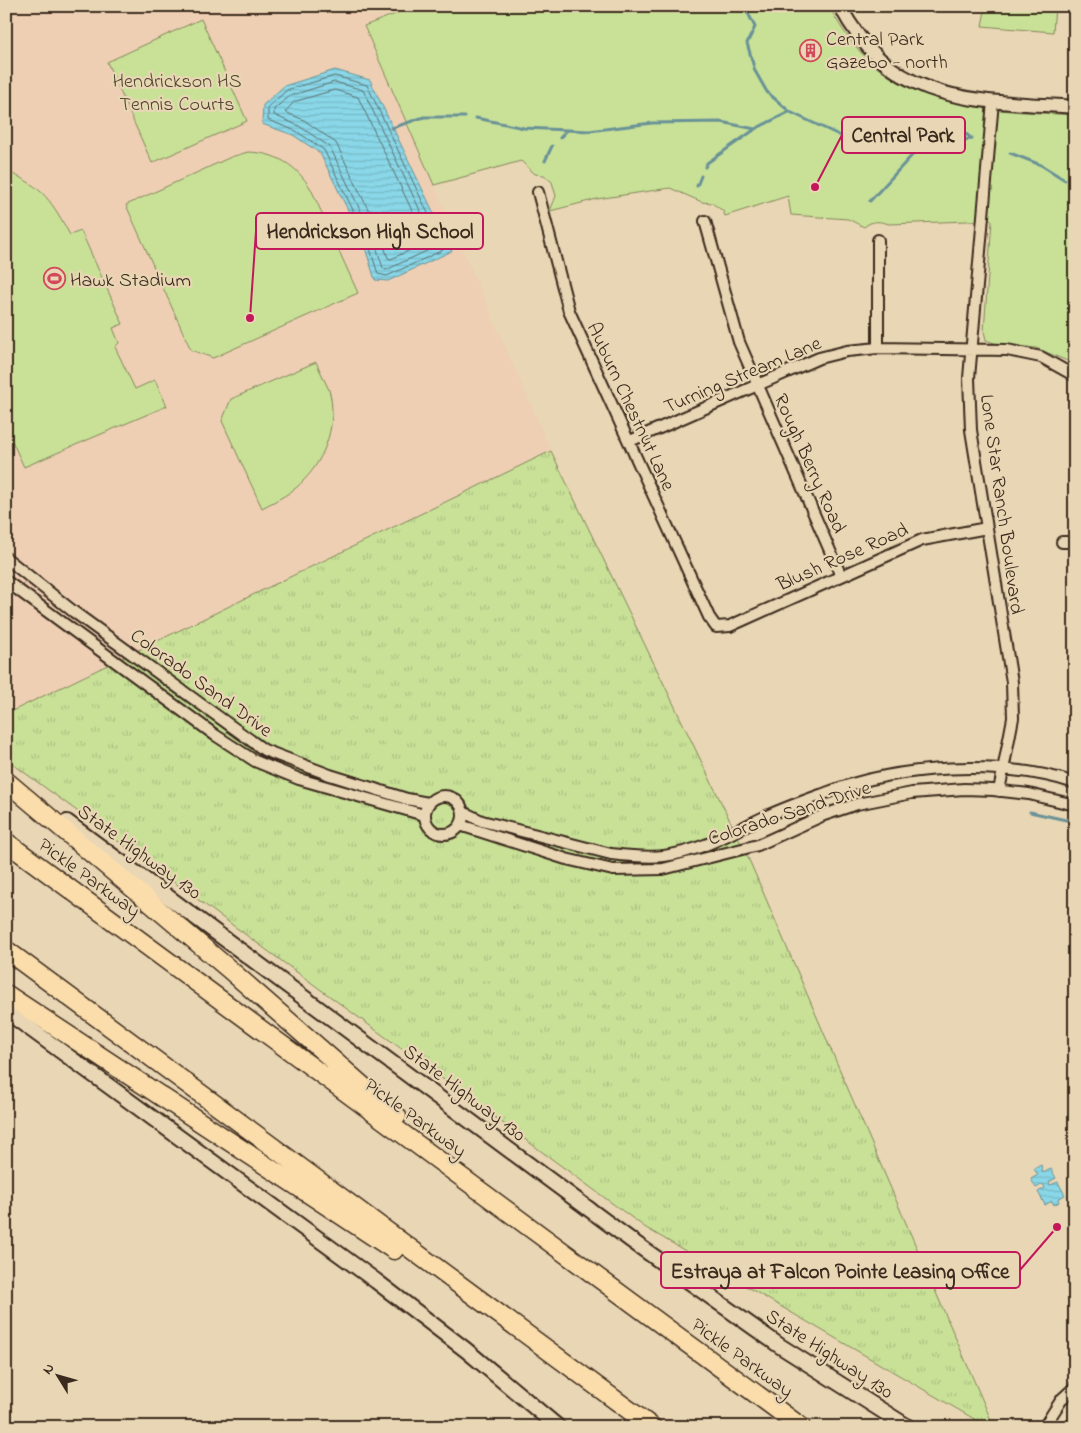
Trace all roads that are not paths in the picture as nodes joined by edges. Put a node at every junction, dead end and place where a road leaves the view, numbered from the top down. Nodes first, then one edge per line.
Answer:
1 (840, 6) edge
2 (993, 101) junction
3 (1075, 107) edge
4 (538, 192) dead end
5 (705, 222) dead end
6 (878, 240) dead end
7 (878, 348) junction
8 (970, 351) junction
9 (1075, 376) edge
10 (757, 385) junction
11 (630, 441) junction
12 (987, 528) junction
13 (1062, 542) dead end
14 (1075, 542) edge
15 (6, 558) edge
16 (842, 576) junction
17 (6, 581) edge
18 (716, 627) joint
19 (1004, 769) junction
20 (6, 780) edge
21 (1075, 783) edge
22 (999, 791) junction
23 (428, 803) junction
24 (1075, 805) edge
25 (463, 812) junction
26 (424, 815) junction
27 (460, 825) junction
28 (6, 842) edge
29 (632, 857) junction
30 (632, 870) junction
31 (6, 950) edge
32 (6, 994) edge
33 (6, 1011) edge
34 (517, 1218) junction
35 (598, 1387) junction
36 (1075, 1387) edge
37 (558, 1427) edge
38 (652, 1427) edge
39 (801, 1427) edge
40 (908, 1427) edge
41 (1044, 1427) edge

1 - 2 street
2 - 3 street
2 - 8 street, Lone Star Ranch Boulevard
4 - 11 street, Auburn Chestnut Lane
5 - 10 street, Rough Berry Road
6 - 7 street
7 - 8 street, Turning Stream Lane
7 - 10 street, Turning Stream Lane
8 - 9 street, Turning Stream Lane
8 - 12 street, Lone Star Ranch Boulevard
10 - 11 street, Turning Stream Lane
10 - 16 street, Rough Berry Road
11 - 18 street, Auburn Chestnut Lane
12 - 16 street, Blush Rose Road
12 - 19 street, Lone Star Ranch Boulevard
13 - 14 street
15 - 23 street, Colorado Sand Drive
16 - 18 street, Blush Rose Road
17 - 26 street, Colorado Sand Drive
19 - 21 street, Colorado Sand Drive
19 - 22 street, Lone Star Ranch Boulevard
19 - 29 street, Colorado Sand Drive
20 - 34 highway
20 - 40 main road, State Highway 130
22 - 24 street, Colorado Sand Drive
22 - 30 street, Colorado Sand Drive
23 - 25 street
23 - 26 street
25 - 27 street
25 - 29 street, Colorado Sand Drive
26 - 27 street
27 - 30 street, Colorado Sand Drive
28 - 34 highway, Pickle Parkway
29 - 30 street
31 - 35 highway
32 - 35 highway
33 - 37 main road
34 - 39 highway, Pickle Parkway
35 - 38 highway
36 - 41 street

